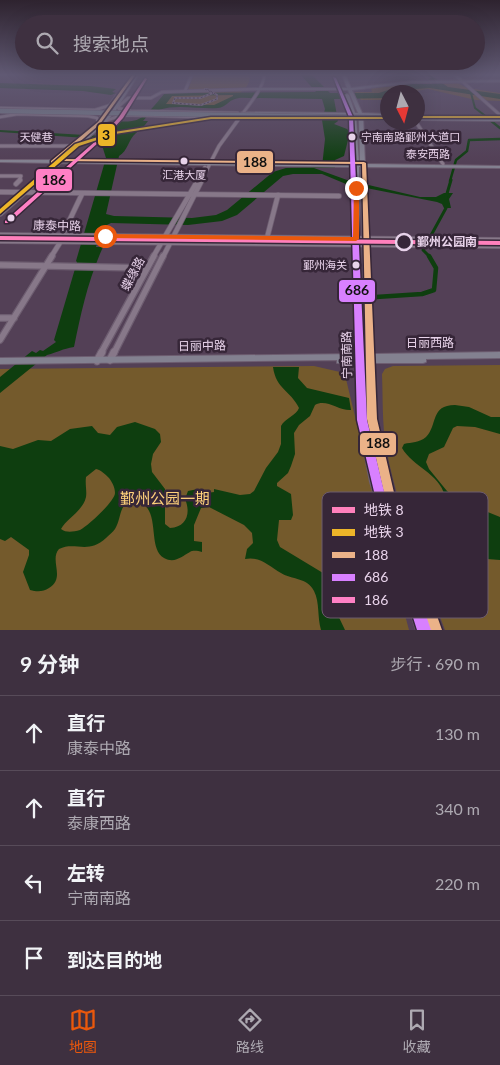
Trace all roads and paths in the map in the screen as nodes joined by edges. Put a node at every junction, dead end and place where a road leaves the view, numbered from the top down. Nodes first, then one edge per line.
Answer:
1 (120, 103) edge
2 (120, 103) edge
3 (245, 103) edge
4 (247, 103) edge
5 (352, 103) edge
6 (354, 103) edge
7 (485, 103) edge
8 (487, 103) edge
9 (111, 105) joint
10 (118, 107) junction
11 (226, 110) dead end
12 (1, 111) edge
13 (164, 111) junction
14 (158, 112) junction
15 (109, 113) junction
16 (143, 113) junction
17 (238, 116) junction
18 (320, 116) junction
19 (354, 117) junction
20 (361, 117) junction
21 (380, 117) edge
22 (380, 117) edge
23 (499, 117) edge
24 (425, 118) edge
25 (425, 118) edge
26 (101, 122) junction
27 (425, 130) edge
28 (0, 146) edge
29 (72, 146) junction
30 (0, 160) edge
31 (57, 161) junction
32 (210, 162) junction
33 (356, 165) junction
34 (364, 165) junction
35 (447, 165) junction
36 (500, 165) edge
37 (0, 176) edge
38 (16, 184) dead end
39 (0, 192) edge
40 (21, 192) junction
41 (82, 194) junction
42 (192, 194) junction
43 (278, 195) junction
44 (339, 196) dead end
45 (0, 208) edge
46 (0, 214) edge
47 (0, 235) edge
48 (164, 237) junction
49 (267, 238) junction
50 (62, 239) junction
51 (104, 239) junction
52 (172, 240) junction
53 (500, 240) edge
54 (0, 241) edge
55 (356, 242) junction
56 (367, 242) junction
57 (161, 243) junction
58 (500, 246) edge
59 (2, 265) edge
60 (45, 266) junction
61 (147, 268) junction
62 (0, 271) edge
63 (0, 318) edge
64 (14, 318) junction
65 (0, 340) edge
66 (500, 355) edge
67 (360, 358) junction
68 (370, 358) junction
69 (270, 359) junction
70 (500, 360) edge
71 (97, 361) junction
72 (43, 362) junction
73 (109, 362) junction
74 (0, 363) edge
75 (368, 420) junction
76 (378, 492) edge
77 (389, 492) edge
78 (419, 618) edge
79 (432, 618) edge
80 (423, 630) edge
81 (436, 630) edge

1 - 10 main road
2 - 10 street
3 - 17 street
4 - 17 street
5 - 19 main road, 宁南南路
6 - 20 main road, 宁南南路
7 - 23 street
8 - 23 street
9 - 12 street
9 - 15 main road
10 - 15 main road
10 - 16 street
11 - 13 street
12 - 15 main road
12 - 22 highway, bridge
12 - 26 street
13 - 14 street
13 - 17 street
14 - 16 main road, bridge
14 - 17 main road
15 - 16 main road
15 - 26 main road
16 - 17 main road, bridge
16 - 26 street
17 - 18 main road
17 - 32 street, 蝶缘路
18 - 19 main road, bridge
18 - 19 main road, bridge
19 - 20 main road
19 - 33 main road, 宁南南路
20 - 21 main road
20 - 34 main road, 宁南南路
23 - 24 main road
23 - 25 highway
26 - 29 main road
26 - 31 main road
27 - 35 street
28 - 29 street, 天健巷
29 - 31 main road
30 - 31 main road, 泰安西路
31 - 32 main road, 泰安西路
31 - 40 main road
32 - 33 main road, 泰安西路
32 - 42 street, 蝶缘路
33 - 34 main road, 泰安西路
33 - 55 main road, 宁南南路
34 - 35 main road, 泰安西路
34 - 56 main road, 宁南南路
35 - 36 main road, 泰安西路
37 - 38 street
39 - 40 street
40 - 41 street
40 - 45 main road
40 - 46 main road
41 - 42 street
41 - 50 street
42 - 43 street
42 - 48 street, 蝶缘路
42 - 52 street, 蝶缘路
43 - 44 street
43 - 49 street
47 - 50 street, 康泰中路
48 - 51 street, 康泰中路
48 - 52 street, 康泰中路
48 - 57 street, 蝶缘路
49 - 52 street
49 - 55 street
50 - 51 street, 康泰中路
50 - 51 street, 康泰中路
50 - 54 street, 康泰中路
50 - 60 street
51 - 57 street, 康泰中路
52 - 55 street
52 - 57 street, 康泰中路
52 - 73 street, 蝶缘路
53 - 56 street
55 - 56 street
55 - 67 main road, 宁南南路
56 - 58 street
56 - 68 main road, 宁南南路
57 - 61 street, 蝶缘路
59 - 60 street
59 - 62 street
60 - 61 street
60 - 64 street
61 - 71 street, 蝶缘路
63 - 64 street
64 - 65 street
66 - 68 main road, 日丽西路
67 - 68 main road, 日丽西路
67 - 69 main road, 日丽中路
67 - 69 main road, 日丽中路
67 - 75 main road, 宁南南路
68 - 70 main road, 日丽西路
68 - 75 main road, 宁南南路
69 - 73 main road, 日丽中路
71 - 72 main road, 日丽中路
71 - 73 main road, 日丽中路
72 - 73 main road
72 - 74 main road
75 - 76 main road, 宁南南路
75 - 77 main road
78 - 80 main road, 宁南南路
79 - 81 main road

